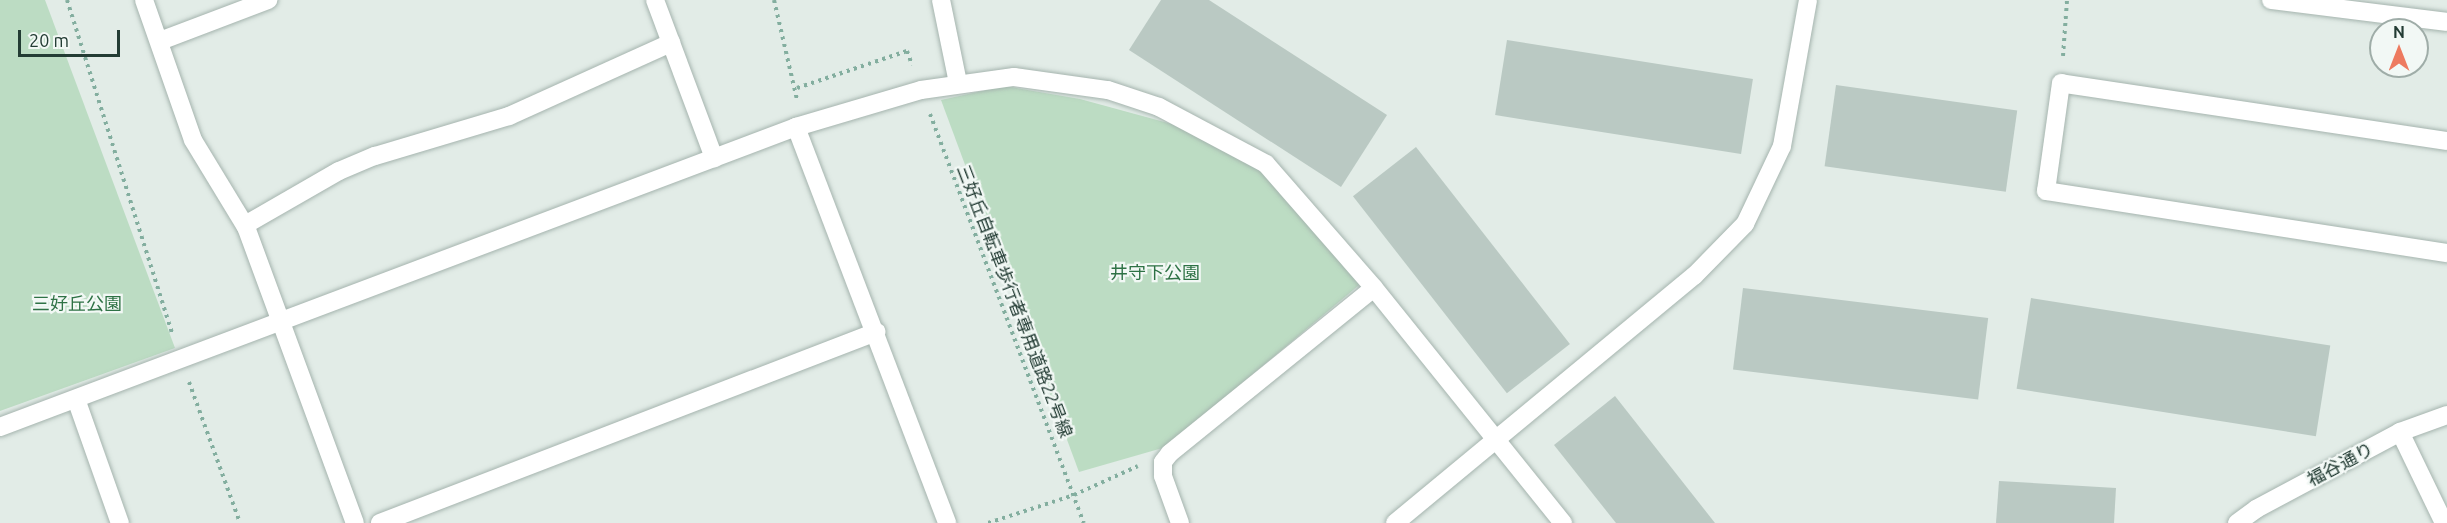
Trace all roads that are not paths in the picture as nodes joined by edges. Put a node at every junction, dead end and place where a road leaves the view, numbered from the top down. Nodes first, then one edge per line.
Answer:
1 (144, 0) edge
2 (268, 0) edge
3 (655, 0) edge
4 (941, 0) edge
5 (1809, 0) edge
6 (2271, 0) edge
7 (2447, 22) edge
8 (160, 41) junction
9 (671, 43) junction
10 (958, 82) junction
11 (796, 127) junction
12 (2447, 141) edge
13 (714, 158) junction
14 (245, 225) junction
15 (2447, 253) edge
16 (1374, 288) junction
17 (284, 323) junction
18 (876, 332) junction
19 (76, 399) junction
20 (2447, 415) edge
21 (0, 427) edge
22 (2400, 432) junction
23 (1496, 440) junction
24 (120, 523) edge
25 (355, 523) edge
26 (380, 523) edge
27 (947, 523) edge
28 (1180, 523) edge
29 (1395, 523) edge
30 (1563, 523) edge
31 (2238, 523) edge
32 (2444, 523) edge

1 - 8 street
2 - 8 street
3 - 9 street
4 - 10 street
5 - 23 street
6 - 7 street
8 - 14 street
9 - 13 street
9 - 14 street
10 - 11 street
10 - 16 street
11 - 13 street
11 - 18 street
12 - 15 street
13 - 17 street
14 - 17 street
16 - 23 street
16 - 28 street
17 - 19 street
17 - 25 street
18 - 26 street
18 - 27 street
19 - 21 street
19 - 24 street
20 - 22 street, 福谷通り
22 - 31 street, 福谷通り
22 - 32 street
23 - 29 street
23 - 30 street

